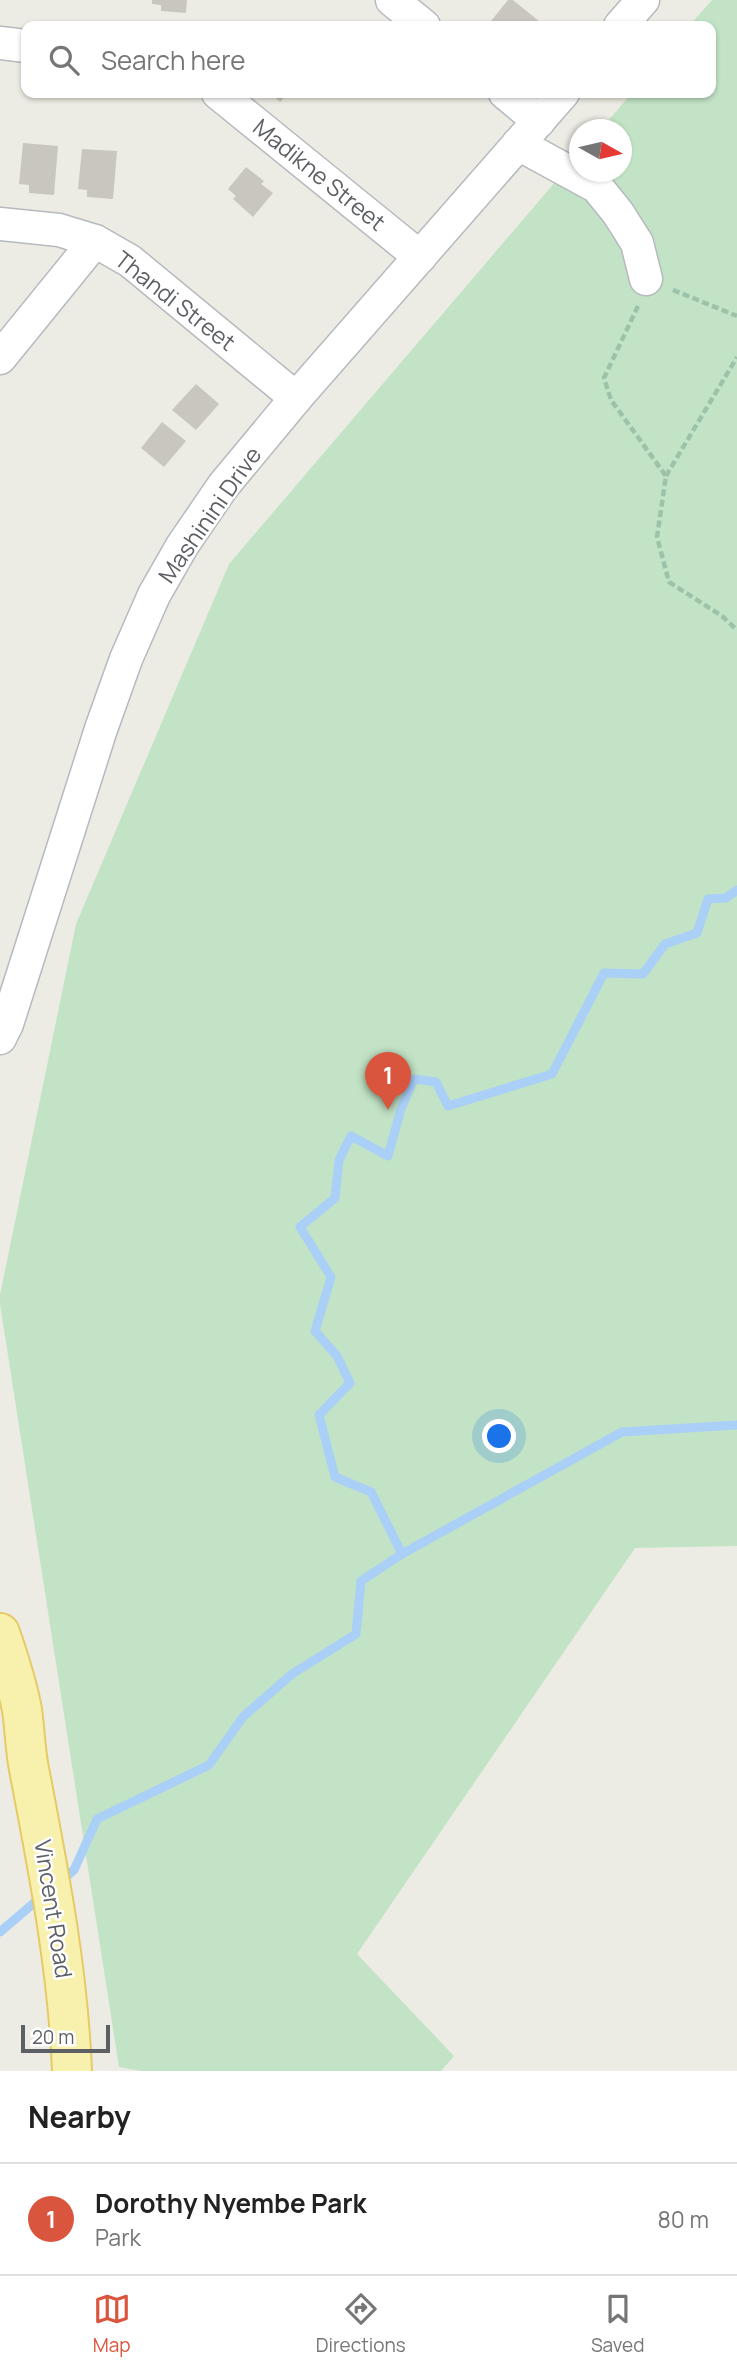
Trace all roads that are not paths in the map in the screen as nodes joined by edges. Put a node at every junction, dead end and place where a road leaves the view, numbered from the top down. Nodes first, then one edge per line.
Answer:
1 (392, 0) edge
2 (643, 0) edge
3 (418, 21) edge
4 (624, 21) edge
5 (0, 43) edge
6 (21, 45) edge
7 (224, 98) edge
8 (511, 98) edge
9 (559, 98) edge
10 (539, 121) junction
11 (518, 144) junction
12 (0, 224) edge
13 (95, 241) junction
14 (420, 257) junction
15 (646, 279) road end
16 (0, 358) edge
17 (296, 398) junction
18 (2, 1028) edge
19 (0, 1062) edge
20 (0, 1633) edge
21 (0, 1696) edge
22 (25, 1749) junction
23 (72, 2071) edge

1 - 3 street
2 - 4 street
5 - 6 street
7 - 14 street, Madikne Street
8 - 10 street
9 - 10 street, Mashinini Drive
10 - 11 street, Mashinini Drive
11 - 14 street, Mashinini Drive
11 - 15 street
12 - 13 street, Thandi Street
13 - 16 street
13 - 17 street, Thandi Street
14 - 17 street, Mashinini Drive
17 - 18 street, Mashinini Drive
18 - 19 street, Mashinini Drive
20 - 22 main road, Vincent Road
21 - 22 main road, Vincent Road
22 - 23 main road, Vincent Road

